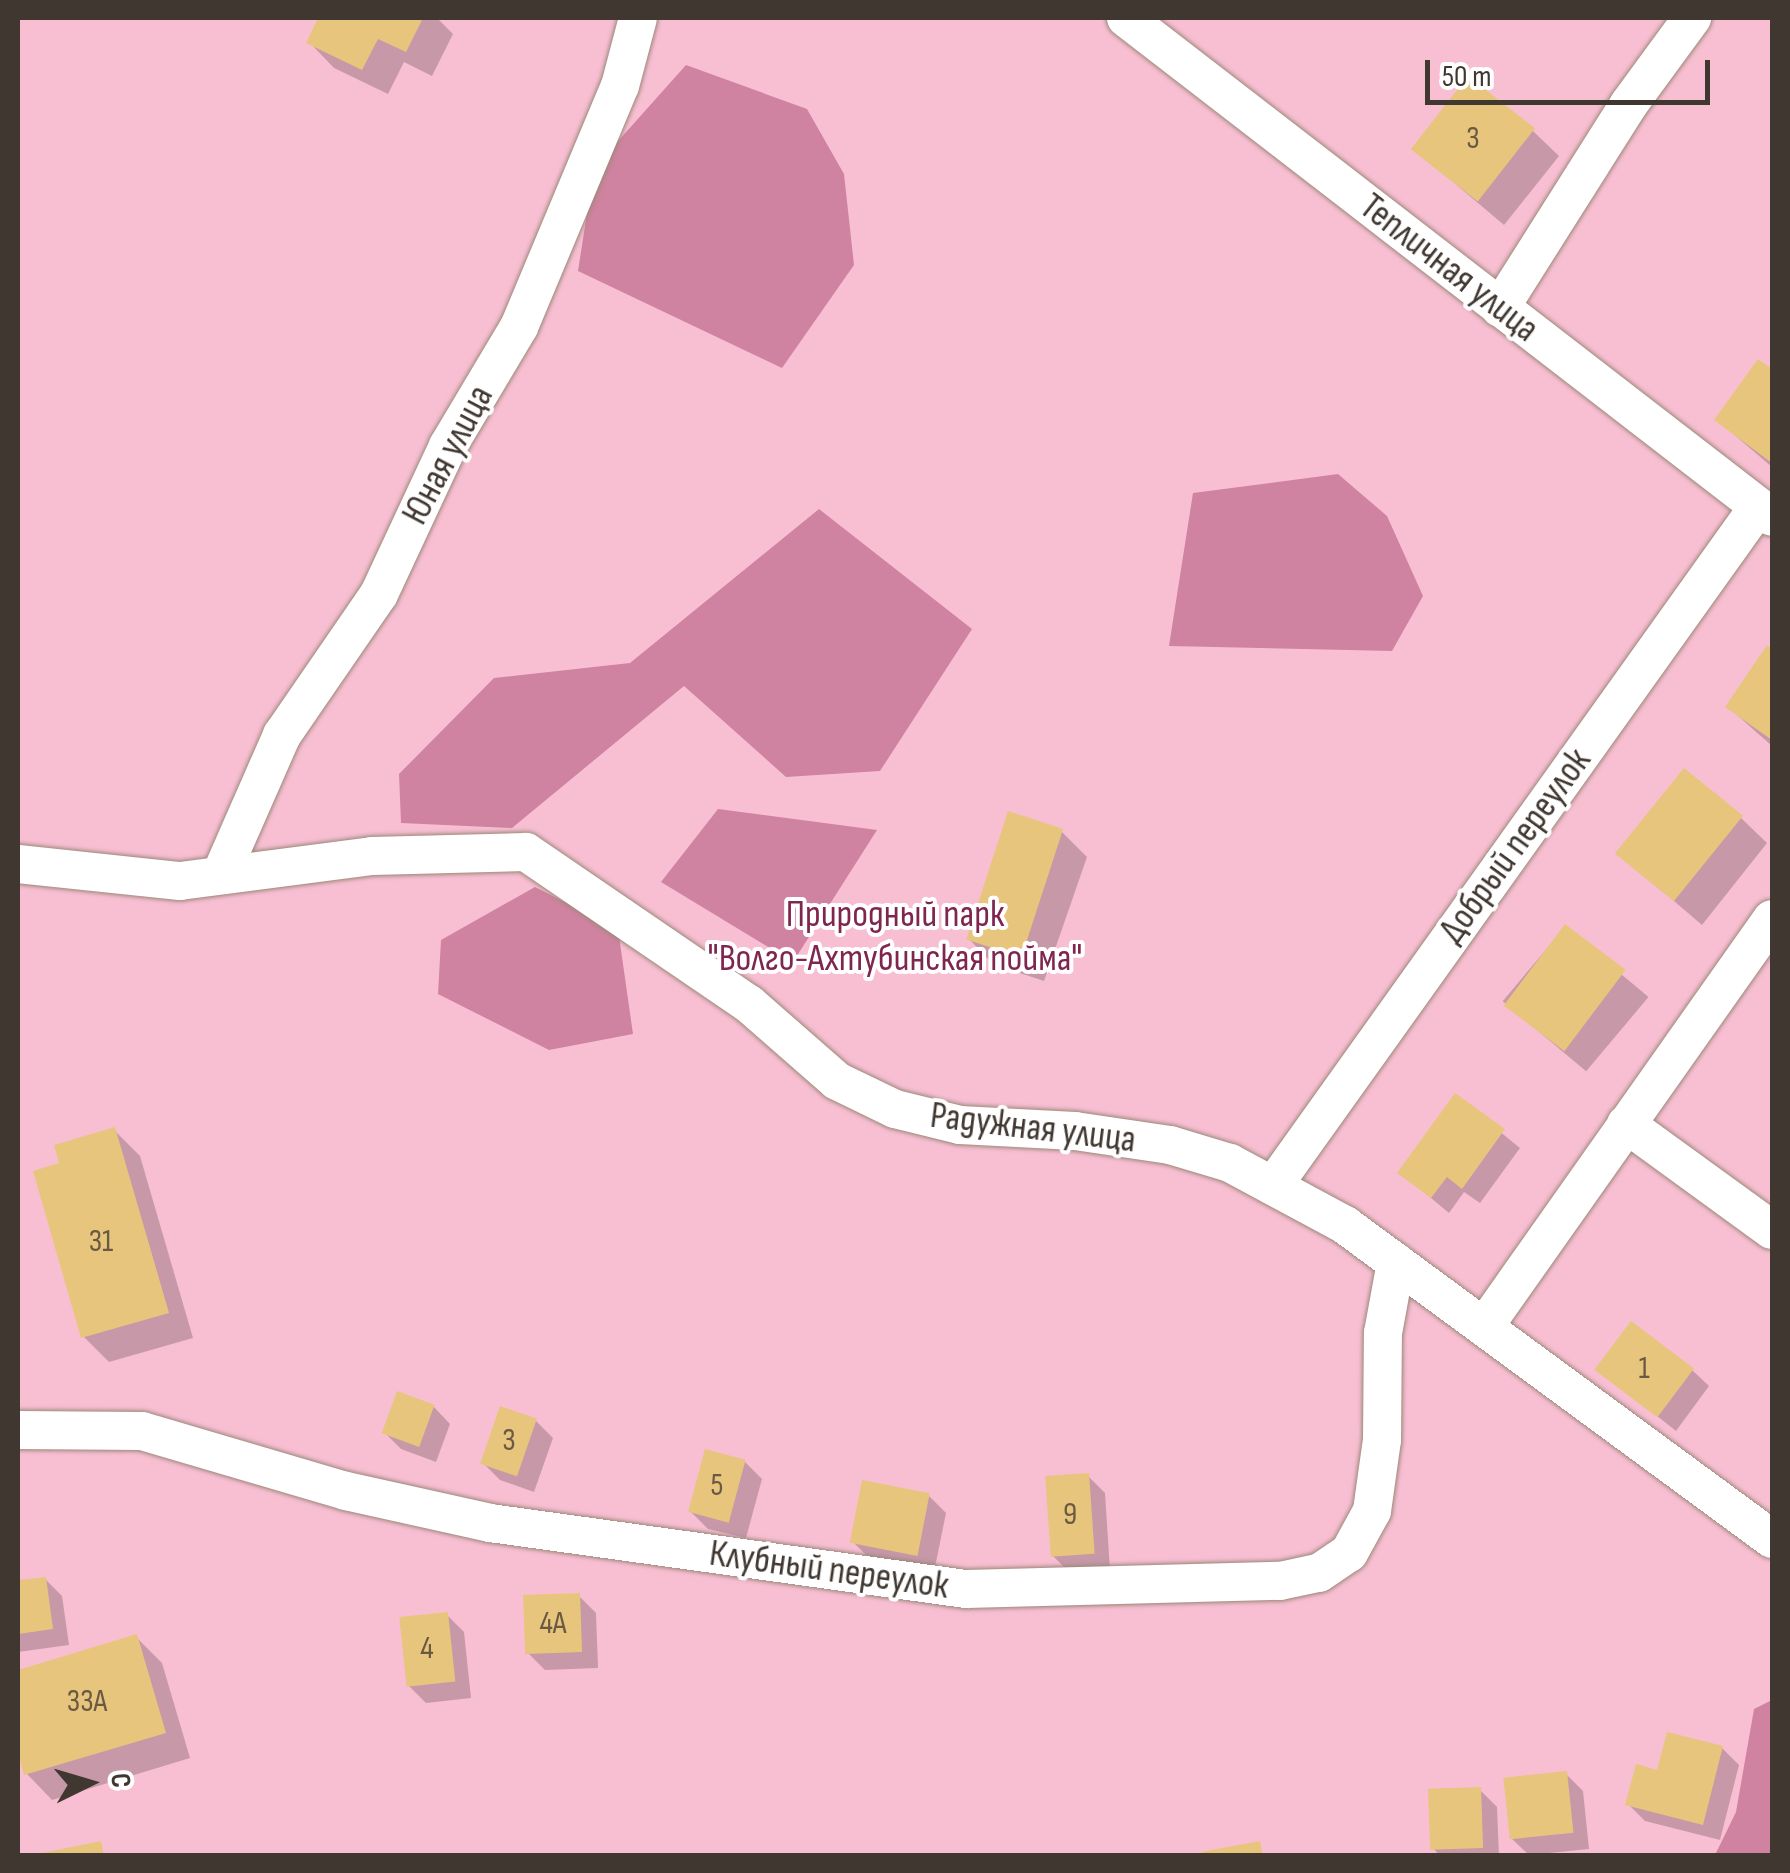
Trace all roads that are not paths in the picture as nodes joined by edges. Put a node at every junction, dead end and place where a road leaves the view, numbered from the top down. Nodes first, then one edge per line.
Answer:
1 (638, 18) edge
2 (1126, 18) edge
3 (1692, 18) edge
4 (1500, 308) junction
5 (1765, 512) edge
6 (18, 864) edge
7 (221, 874) junction
8 (1772, 920) edge
9 (1626, 1124) junction
10 (1272, 1186) junction
11 (1772, 1230) edge
12 (1396, 1262) junction
13 (1484, 1327) junction
14 (18, 1430) edge
15 (1772, 1539) edge

1 - 7 street, Юная улица
2 - 4 street, Тепличная улица
3 - 4 street
4 - 5 street, Тепличная улица
5 - 10 street, Добрый переулок
6 - 7 street, Радужная улица
7 - 10 street, Радужная улица
8 - 9 street
9 - 11 street
9 - 13 street
10 - 12 street, Радужная улица
12 - 13 street, Радужная улица
12 - 14 street, Клубный переулок
13 - 15 street, Радужная улица

